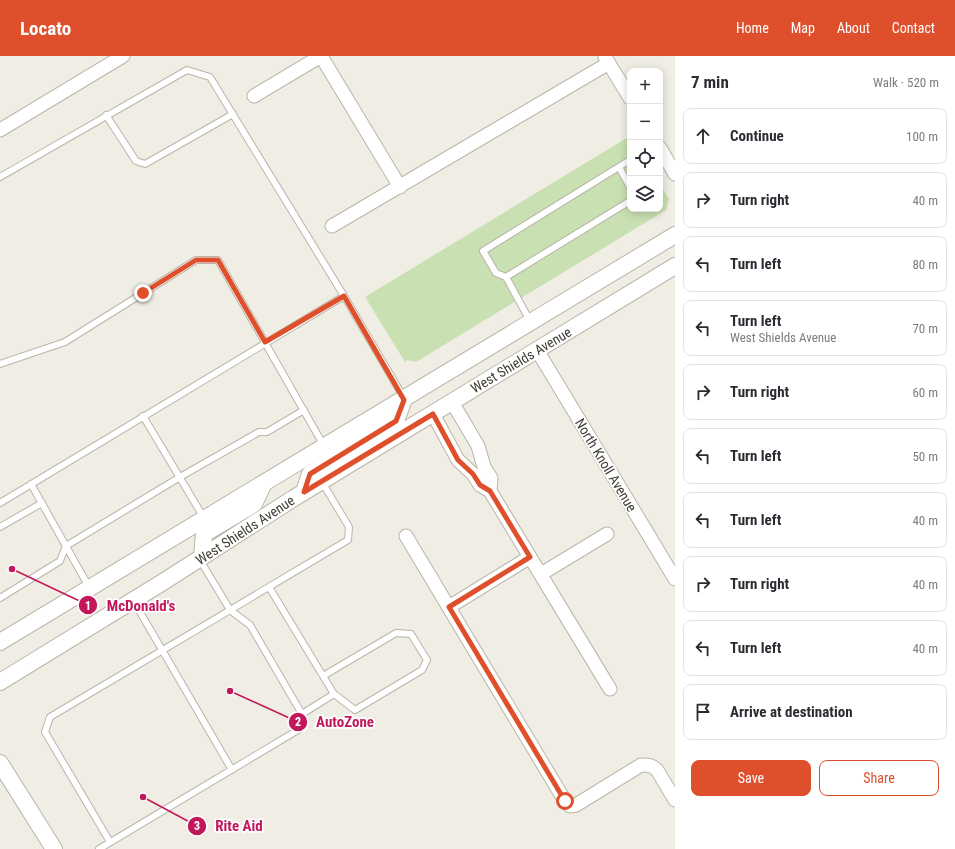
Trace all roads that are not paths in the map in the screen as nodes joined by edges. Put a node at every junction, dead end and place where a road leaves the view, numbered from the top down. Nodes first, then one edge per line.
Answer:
1 (123, 56) edge
2 (321, 56) edge
3 (607, 59) edge
4 (627, 93) edge
5 (254, 96) dead end
6 (233, 114) junction
7 (106, 116) junction
8 (0, 130) edge
9 (663, 153) edge
10 (627, 162) edge
11 (619, 167) junction
12 (675, 174) edge
13 (0, 177) edge
14 (627, 182) edge
15 (400, 187) junction
16 (627, 203) edge
17 (332, 226) dead end
18 (675, 234) edge
19 (675, 266) edge
20 (506, 277) junction
21 (344, 296) junction
22 (531, 322) junction
23 (265, 342) junction
24 (537, 350) junction
25 (0, 364) edge
26 (404, 400) junction
27 (452, 402) junction
28 (304, 410) junction
29 (433, 414) junction
30 (143, 416) junction
31 (325, 447) junction
32 (180, 477) junction
33 (322, 481) junction
34 (31, 484) junction
35 (262, 485) junction
36 (490, 491) junction
37 (304, 492) junction
38 (0, 503) edge
39 (42, 503) junction
40 (205, 519) junction
41 (0, 527) edge
42 (607, 534) dead end
43 (406, 536) dead end
44 (66, 546) junction
45 (530, 557) junction
46 (201, 558) junction
47 (541, 574) junction
48 (675, 580) edge
49 (269, 587) junction
50 (90, 588) junction
51 (0, 598) edge
52 (133, 600) junction
53 (449, 607) junction
54 (230, 610) junction
55 (0, 642) edge
56 (162, 650) junction
57 (323, 676) junction
58 (0, 682) edge
59 (610, 689) dead end
60 (334, 694) junction
61 (302, 714) junction
62 (0, 763) edge
63 (232, 770) junction
64 (675, 800) edge
65 (110, 842) junction
66 (54, 849) edge
67 (99, 849) edge

1 - 8 street
2 - 5 street
2 - 15 street
3 - 4 street
3 - 15 street
6 - 7 lane
6 - 7 lane
6 - 21 lane
7 - 13 lane
9 - 12 street
10 - 11 lane
11 - 14 lane
11 - 20 lane
15 - 17 street
16 - 20 lane
18 - 22 street, West Shields Avenue
19 - 24 street, West Shields Avenue
20 - 22 lane
21 - 23 lane
21 - 26 lane
22 - 26 street, West Shields Avenue
23 - 25 lane
23 - 28 lane
23 - 30 lane
24 - 27 street, West Shields Avenue
24 - 48 street, North Knoll Avenue
26 - 31 street, West Shields Avenue
26 - 37 street
27 - 29 street, West Shields Avenue
27 - 36 street
28 - 31 lane
28 - 32 lane
29 - 33 street, West Shields Avenue
29 - 36 street
30 - 32 lane
30 - 34 lane
31 - 35 street, West Shields Avenue
32 - 40 lane
32 - 44 lane
33 - 37 street, West Shields Avenue
33 - 49 lane
34 - 38 lane
34 - 39 lane
35 - 40 street, West Shields Avenue
35 - 46 street
36 - 45 street
37 - 46 street, West Shields Avenue
39 - 41 lane
39 - 44 lane
40 - 50 street, West Shields Avenue
42 - 47 street
43 - 53 street
44 - 50 lane
44 - 51 lane
45 - 47 street
45 - 53 street
46 - 52 street, West Shields Avenue
46 - 54 lane
47 - 59 street
49 - 54 lane
49 - 57 lane
50 - 55 street, West Shields Avenue
52 - 56 lane
52 - 58 street, West Shields Avenue
53 - 64 street
54 - 56 lane
54 - 61 lane
56 - 63 lane
56 - 65 lane
57 - 60 lane
57 - 60 lane
60 - 61 lane
61 - 63 lane
62 - 66 street
63 - 65 lane
65 - 67 lane

